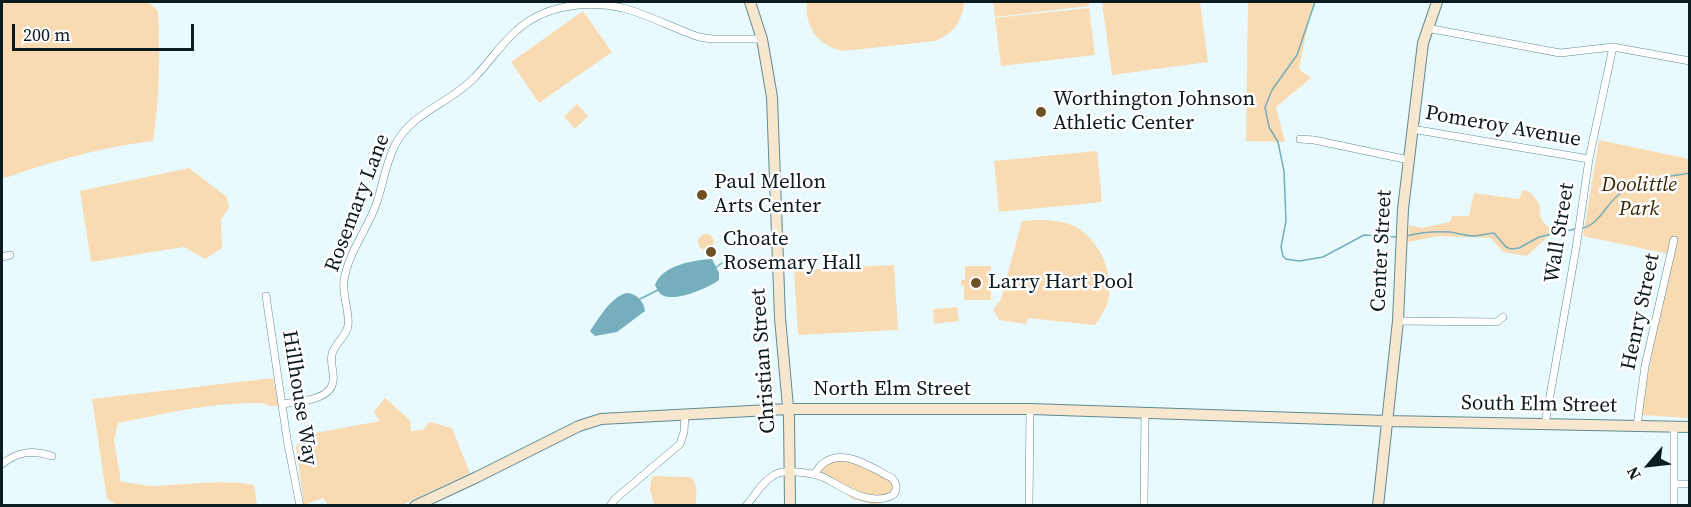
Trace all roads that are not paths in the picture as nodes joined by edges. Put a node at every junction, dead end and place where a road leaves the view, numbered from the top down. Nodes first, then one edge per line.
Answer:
1 (750, 2) edge
2 (1437, 2) edge
3 (1427, 28) junction
4 (762, 39) junction
5 (1612, 47) junction
6 (1689, 61) edge
7 (1412, 129) junction
8 (1300, 139) dead end
9 (1409, 159) junction
10 (1589, 159) junction
11 (1674, 240) dead end
12 (10, 255) dead end
13 (2, 257) edge
14 (266, 296) dead end
15 (1503, 317) dead end
16 (1398, 321) junction
17 (283, 404) junction
18 (788, 409) junction
19 (1030, 409) junction
20 (1145, 412) junction
21 (685, 414) junction
22 (1388, 421) junction
23 (1545, 424) junction
24 (1638, 426) junction
25 (1674, 427) junction
26 (1689, 427) edge
27 (52, 456) dead end
28 (2, 464) edge
29 (790, 472) junction
30 (814, 475) junction
31 (1674, 484) junction
32 (1689, 484) edge
33 (300, 506) edge
34 (415, 506) edge
35 (610, 506) edge
36 (746, 506) edge
37 (790, 506) edge
38 (1029, 506) edge
39 (1144, 506) edge
40 (1378, 506) edge
41 (1674, 506) edge

1 - 4 main road, Christian Street
2 - 3 main road, Center Street
3 - 5 street
3 - 7 main road, Center Street
4 - 17 street, Rosemary Lane
4 - 18 main road, Christian Street
5 - 6 street
5 - 10 street, Wall Street
7 - 9 main road, Center Street
7 - 10 street, Pomeroy Avenue
8 - 9 street
9 - 16 main road, Center Street
10 - 23 street, Wall Street
11 - 24 street, Henry Street
12 - 13 street
14 - 17 street, Hillhouse Way
15 - 16 street
16 - 22 main road, Center Street
17 - 33 street, Hillhouse Way
18 - 19 main road, North Elm Street
18 - 21 main road, North Elm Street
18 - 29 main road, Christian Street
19 - 20 main road, North Elm Street
19 - 38 street
20 - 22 main road, North Elm Street
20 - 39 street
21 - 34 main road, North Elm Street
21 - 35 street
22 - 23 main road, South Elm Street
22 - 40 main road, Center Street
23 - 24 main road, South Elm Street
24 - 25 main road, South Elm Street
25 - 26 main road, South Elm Street
25 - 31 street
27 - 28 street
29 - 30 street
29 - 36 street
29 - 37 main road, Christian Street
30 - 30 street
31 - 32 street
31 - 41 street

